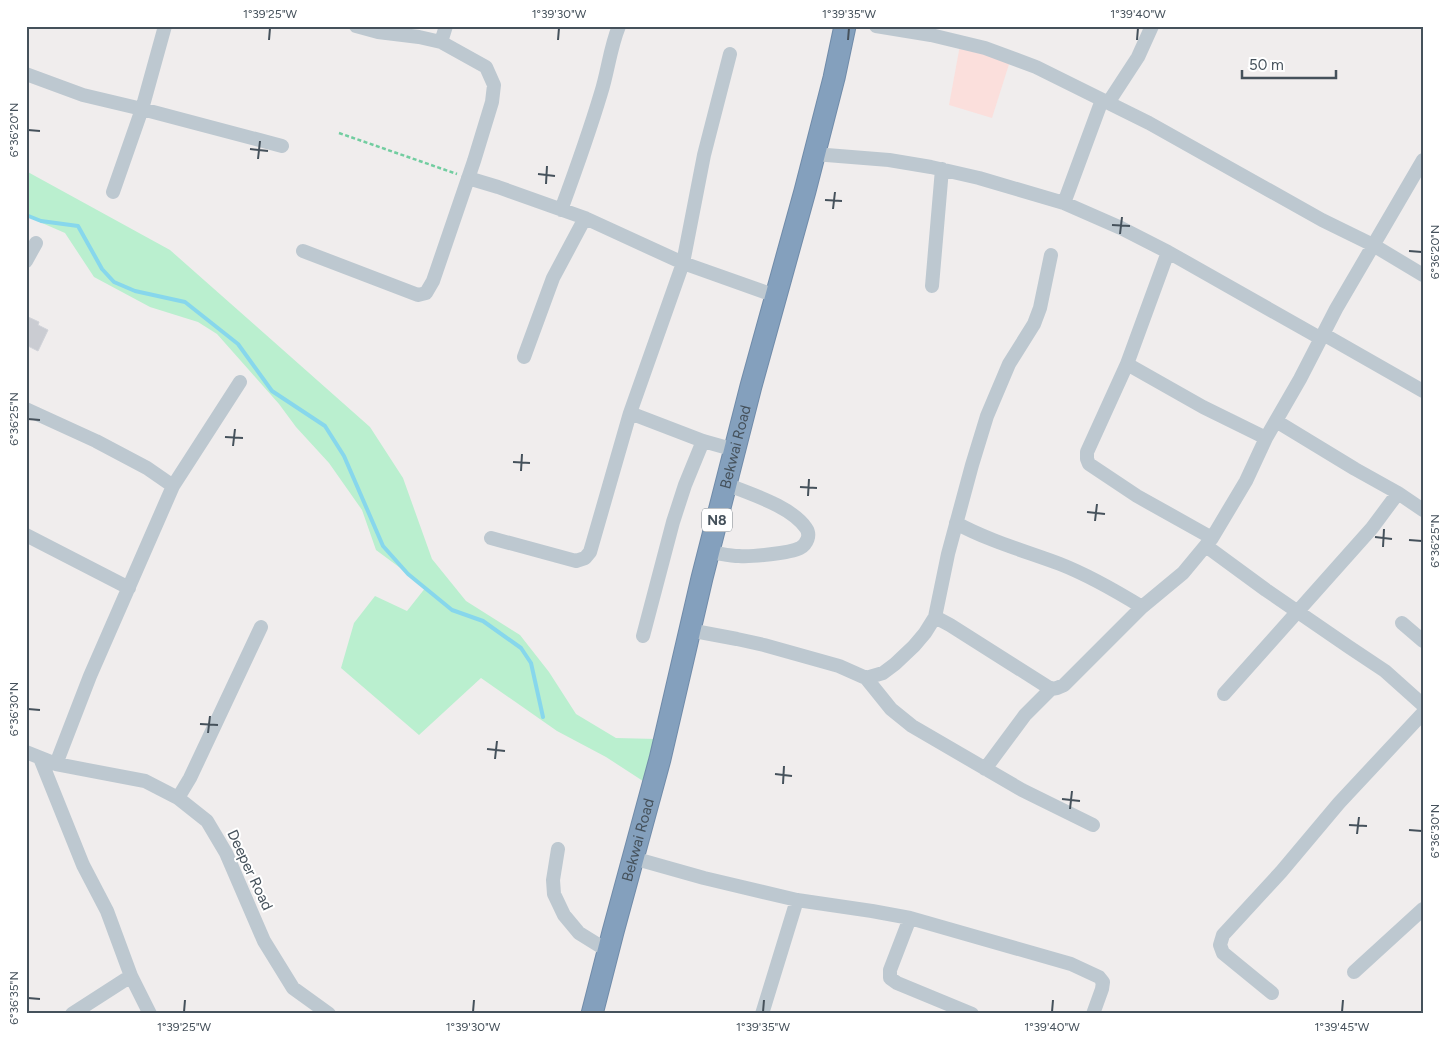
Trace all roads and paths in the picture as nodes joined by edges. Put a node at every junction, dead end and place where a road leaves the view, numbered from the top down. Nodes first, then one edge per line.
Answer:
1 (165, 26) edge
2 (356, 26) edge
3 (446, 26) edge
4 (619, 26) edge
5 (845, 26) edge
6 (876, 26) edge
7 (1152, 26) edge
8 (442, 42) junction
9 (730, 54) dead end
10 (26, 74) edge
11 (1105, 102) junction
12 (142, 109) junction
13 (339, 133) dead end
14 (282, 146) dead end
15 (814, 154) junction
16 (1423, 160) edge
17 (942, 169) junction
18 (468, 178) junction
19 (112, 192) dead end
20 (1064, 203) junction
21 (561, 210) junction
22 (585, 218) junction
23 (36, 243) dead end
24 (1373, 245) junction
25 (303, 251) dead end
26 (1168, 252) junction
27 (1051, 255) dead end
28 (26, 261) edge
29 (683, 263) junction
30 (1423, 275) edge
31 (932, 286) dead end
32 (776, 296) junction
33 (1322, 336) junction
34 (524, 357) dead end
35 (1127, 364) junction
36 (240, 382) dead end
37 (1423, 391) edge
38 (26, 409) edge
39 (630, 413) junction
40 (1276, 421) junction
41 (1266, 438) junction
42 (703, 441) junction
43 (734, 450) junction
44 (726, 484) junction
45 (173, 486) junction
46 (1398, 493) junction
47 (1423, 510) edge
48 (956, 523) junction
49 (26, 535) edge
50 (491, 538) dead end
51 (1209, 542) junction
52 (709, 552) junction
53 (129, 588) junction
54 (1142, 607) junction
55 (1298, 612) junction
56 (935, 617) junction
57 (1402, 623) dead end
58 (261, 627) dead end
59 (689, 630) junction
60 (643, 636) dead end
61 (1423, 641) edge
62 (866, 678) junction
63 (1051, 689) junction
64 (1224, 694) dead end
65 (1423, 705) edge
66 (1423, 713) edge
67 (26, 752) edge
68 (40, 758) junction
69 (56, 764) junction
70 (985, 770) junction
71 (178, 798) junction
72 (1094, 825) dead end
73 (558, 849) dead end
74 (633, 858) junction
75 (797, 900) junction
76 (1423, 909) edge
77 (910, 918) junction
78 (608, 951) junction
79 (1354, 972) dead end
80 (131, 976) junction
81 (1272, 993) dead end
82 (72, 1014) edge
83 (150, 1014) edge
84 (328, 1014) edge
85 (592, 1014) edge
86 (762, 1014) edge
87 (972, 1014) edge
88 (1093, 1014) edge

1 - 12 street
2 - 8 street
3 - 8 street
4 - 21 street
5 - 15 highway, Bekwai Road / N8
6 - 11 street
7 - 11 street
8 - 18 street
9 - 29 street
10 - 12 street
11 - 20 street
11 - 24 street
12 - 14 street
12 - 19 street
13 - 18 path
15 - 17 street
15 - 32 highway, Bekwai Road / N8
16 - 24 street
17 - 20 street
17 - 31 street
18 - 21 street
18 - 25 street
20 - 26 street
21 - 22 street
22 - 29 street
22 - 34 street
23 - 28 street
24 - 30 street
24 - 33 street
26 - 33 street
26 - 35 street
27 - 48 street
29 - 32 street
29 - 39 street
32 - 43 highway, Bekwai Road / N8
33 - 37 street
33 - 40 street
35 - 41 street
35 - 51 street
36 - 45 street
38 - 45 street
39 - 42 street
39 - 50 street
40 - 41 street
40 - 46 street
41 - 51 street
42 - 43 street
42 - 60 street
43 - 44 highway, Bekwai Road / N8
44 - 52 highway, Bekwai Road / N8
44 - 52 street
45 - 53 street
46 - 47 street
46 - 55 street
48 - 54 street
48 - 56 street
49 - 53 street
51 - 54 street
51 - 55 street
52 - 59 highway, Bekwai Road / N8
53 - 69 street
54 - 63 street
55 - 64 street
55 - 65 street
56 - 62 street
56 - 63 street
57 - 61 street
58 - 71 street
59 - 62 street
59 - 74 highway, Bekwai Road / N8
62 - 70 street
63 - 70 street
66 - 81 street
67 - 68 street, Deeper Road
68 - 69 street, Deeper Road
68 - 80 street
69 - 71 street, Deeper Road
70 - 72 street
71 - 84 street, Deeper Road
73 - 78 street
74 - 75 street
74 - 78 highway, Bekwai Road / N8
75 - 77 street
75 - 86 street
76 - 79 street
77 - 87 street
77 - 88 street
78 - 85 highway, Bekwai Road / N8
80 - 82 street
80 - 83 street

